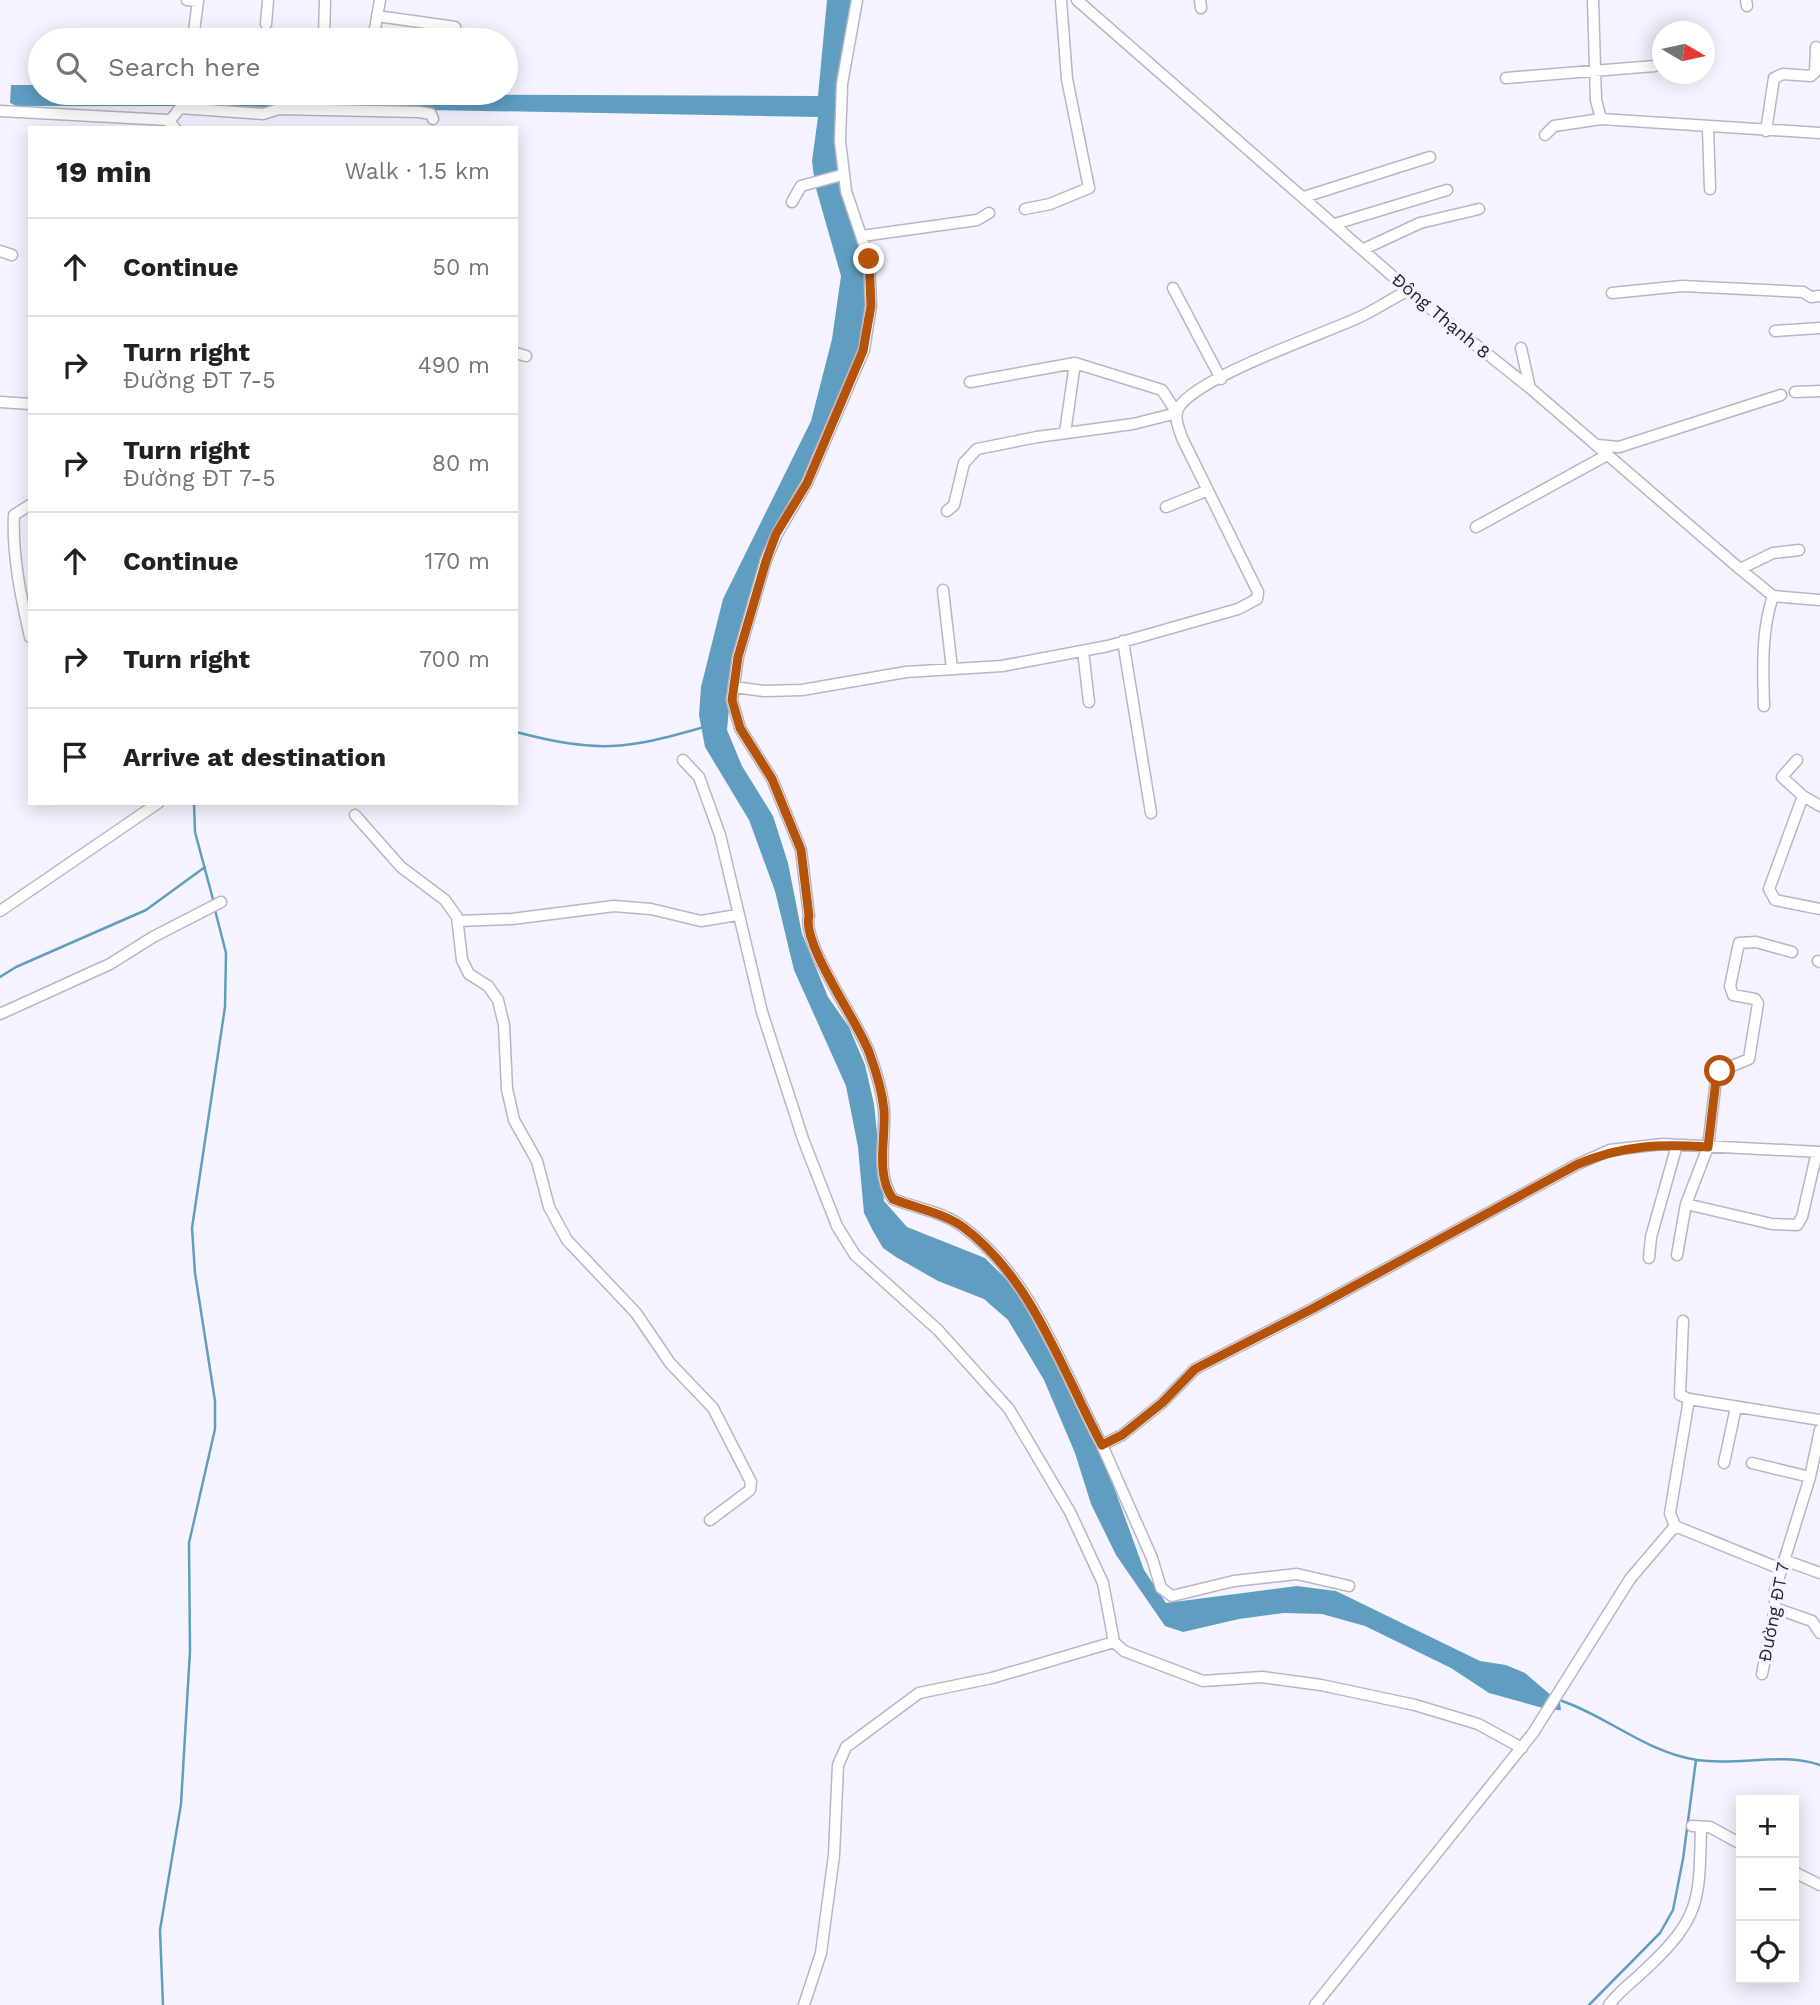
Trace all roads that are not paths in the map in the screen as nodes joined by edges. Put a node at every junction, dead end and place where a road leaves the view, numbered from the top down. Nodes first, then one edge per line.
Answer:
1 (187, 0) edge
2 (268, 0) edge
3 (325, 0) edge
4 (380, 0) edge
5 (857, 0) edge
6 (1061, 0) edge
7 (1077, 0) edge
8 (1593, 0) edge
9 (198, 1) edge
10 (377, 16) junction
11 (266, 24) dead end
12 (455, 27) dead end
13 (195, 28) edge
14 (324, 28) edge
15 (375, 28) edge
16 (1816, 47) dead end
17 (1652, 66) edge
18 (1596, 69) junction
19 (1506, 78) dead end
20 (0, 111) edge
21 (433, 119) dead end
22 (1601, 119) junction
23 (172, 125) edge
24 (1708, 128) junction
25 (1766, 131) junction
26 (1820, 133) edge
27 (1545, 135) dead end
28 (1430, 157) dead end
29 (841, 175) junction
30 (1710, 189) dead end
31 (1447, 190) dead end
32 (1304, 197) junction
33 (792, 202) dead end
34 (1025, 209) dead end
35 (1479, 209) dead end
36 (989, 213) dead end
37 (1335, 223) junction
38 (862, 236) junction
39 (1364, 249) junction
40 (0, 251) edge
41 (12, 255) dead end
42 (1174, 288) dead end
43 (1409, 290) junction
44 (1612, 293) dead end
45 (1820, 296) edge
46 (1820, 328) edge
47 (1775, 331) dead end
48 (1521, 348) dead end
49 (1075, 363) junction
50 (1221, 379) junction
51 (970, 382) dead end
52 (1530, 388) junction
53 (1820, 391) edge
54 (1796, 392) dead end
55 (1781, 395) dead end
56 (0, 402) edge
57 (28, 404) edge
58 (1177, 412) junction
59 (1065, 433) junction
60 (1597, 445) junction
61 (1607, 455) junction
62 (1206, 491) junction
63 (28, 506) edge
64 (1166, 507) dead end
65 (947, 511) dead end
66 (1476, 527) dead end
67 (1799, 550) dead end
68 (1740, 569) junction
69 (943, 590) dead end
70 (1773, 596) junction
71 (1820, 600) edge
72 (28, 628) edge
73 (1123, 642) junction
74 (1083, 651) junction
75 (952, 669) junction
76 (734, 687) junction
77 (1089, 702) dead end
78 (1764, 706) dead end
79 (683, 760) dead end
80 (1797, 760) dead end
81 (1802, 796) junction
82 (155, 805) edge
83 (1820, 806) edge
84 (1151, 813) dead end
85 (355, 815) dead end
86 (221, 902) dead end
87 (1820, 908) edge
88 (0, 911) edge
89 (737, 915) junction
90 (458, 921) junction
91 (1792, 952) dead end
92 (0, 1014) edge
93 (1677, 1145) junction
94 (1708, 1147) junction
95 (1819, 1152) edge
96 (1686, 1204) junction
97 (1677, 1255) dead end
98 (1649, 1258) dead end
99 (1683, 1321) dead end
100 (1689, 1399) junction
101 (1736, 1407) junction
102 (1820, 1420) edge
103 (1820, 1430) edge
104 (1102, 1445) junction
105 (1724, 1463) dead end
106 (1752, 1463) dead end
107 (1816, 1464) edge
108 (1810, 1477) junction
109 (710, 1520) dead end
110 (1675, 1526) junction
111 (1782, 1564) junction
112 (1820, 1573) edge
113 (1349, 1586) dead end
114 (1775, 1608) junction
115 (1820, 1633) edge
116 (1114, 1642) junction
117 (1762, 1674) dead end
118 (1522, 1748) junction
119 (1736, 1841) edge
120 (1799, 1874) edge
121 (1820, 1885) edge
122 (804, 2005) edge
123 (1315, 2005) edge
124 (1609, 2005) edge

1 - 9 street
2 - 11 street
3 - 14 street
4 - 10 street
5 - 29 street
6 - 34 street
7 - 32 street, Đông Thạnh 8
8 - 18 street
9 - 13 street
10 - 12 street
10 - 15 street
16 - 25 street
17 - 18 street
18 - 19 street
18 - 22 street
20 - 23 street
21 - 23 street
22 - 24 street
22 - 27 street
24 - 25 street
24 - 30 street
25 - 26 street
28 - 32 street
29 - 33 street
29 - 38 street
31 - 37 street
32 - 37 street, Đông Thạnh 8
35 - 39 street
36 - 38 street
37 - 39 street, Đông Thạnh 8
38 - 76 street
39 - 43 street, Đông Thạnh 8
40 - 41 street
42 - 50 street
43 - 50 street
43 - 52 street, Đông Thạnh 8
44 - 45 street
46 - 47 street
48 - 52 street
49 - 51 street
49 - 58 street
49 - 59 street
50 - 58 street
52 - 60 street, Đông Thạnh 8
53 - 54 street
55 - 60 street
56 - 57 street
58 - 59 street
58 - 62 street
59 - 65 street
60 - 61 street, Đông Thạnh 8
61 - 66 street
61 - 68 street, Đông Thạnh 8
62 - 64 street
62 - 73 street
63 - 72 street
67 - 68 street
68 - 70 street, Đông Thạnh 8
69 - 75 street
70 - 71 street
70 - 78 street
73 - 74 street
73 - 84 street
74 - 75 street
74 - 77 street
75 - 76 street
76 - 104 street
79 - 89 street
80 - 81 street
81 - 83 street
81 - 87 street
82 - 88 street
85 - 90 street
86 - 92 street
89 - 90 street
89 - 116 street
90 - 109 street
91 - 94 street
93 - 94 street
93 - 98 street
93 - 104 street
94 - 95 street
94 - 96 street
95 - 96 street
96 - 97 street
99 - 100 street
100 - 101 street
100 - 110 street
101 - 102 street
101 - 105 street
103 - 107 street, Đường ĐT 7
104 - 113 street
106 - 108 street
107 - 108 street, Đường ĐT 7
108 - 111 street, Đường ĐT 7
110 - 111 street
110 - 118 street
111 - 112 street
111 - 114 street, Đường ĐT 7
114 - 115 street
114 - 117 street, Đường ĐT 7
116 - 118 street
116 - 122 street
118 - 123 street
119 - 124 street
120 - 121 street

